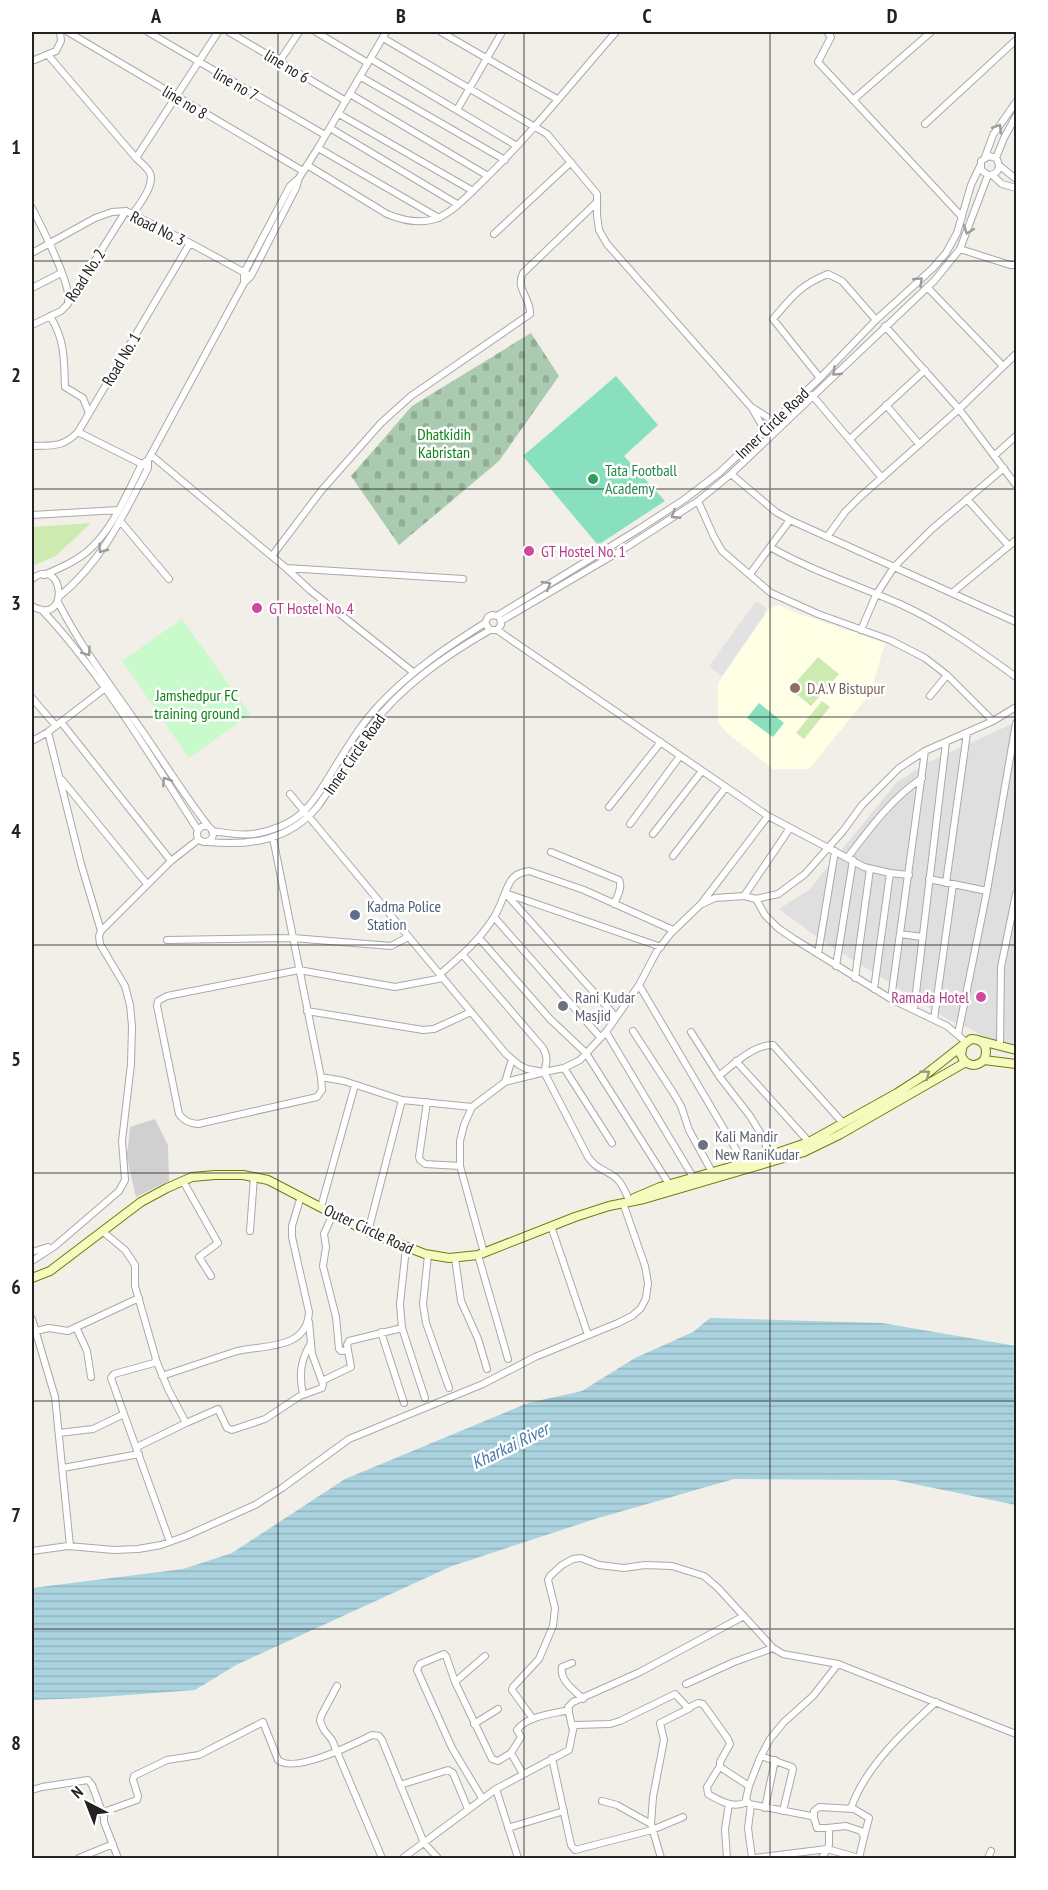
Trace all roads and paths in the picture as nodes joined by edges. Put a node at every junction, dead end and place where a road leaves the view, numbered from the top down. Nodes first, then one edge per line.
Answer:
1 (60, 32) edge
2 (68, 32) edge
3 (148, 32) edge
4 (218, 32) edge
5 (228, 32) edge
6 (299, 32) edge
7 (316, 32) edge
8 (386, 32) edge
9 (441, 32) edge
10 (502, 32) edge
11 (616, 32) edge
12 (827, 32) edge
13 (931, 32) edge
14 (382, 38) junction
15 (1017, 40) edge
16 (48, 56) junction
17 (487, 58) junction
18 (32, 61) edge
19 (370, 61) junction
20 (198, 62) junction
21 (279, 62) junction
22 (361, 77) junction
23 (469, 88) junction
24 (350, 93) junction
25 (176, 97) junction
26 (557, 99) junction
27 (853, 100) junction
28 (346, 101) junction
29 (1017, 102) edge
30 (456, 110) junction
31 (339, 114) junction
32 (1017, 116) edge
33 (925, 124) dead end
34 (534, 126) junction
35 (330, 128) junction
36 (326, 135) junction
37 (517, 146) junction
38 (318, 148) junction
39 (985, 157) junction
40 (136, 158) junction
41 (996, 158) junction
42 (505, 160) junction
43 (571, 162) junction
44 (980, 166) junction
45 (1000, 166) junction
46 (305, 168) junction
47 (990, 175) junction
48 (488, 176) junction
49 (1017, 178) edge
50 (1017, 188) edge
51 (473, 190) junction
52 (598, 202) junction
53 (457, 204) junction
54 (32, 208) edge
55 (130, 213) junction
56 (962, 217) junction
57 (439, 218) junction
58 (494, 234) dead end
59 (50, 243) junction
60 (190, 243) junction
61 (960, 249) junction
62 (32, 253) edge
63 (1017, 265) edge
64 (61, 273) junction
65 (247, 274) junction
66 (927, 287) junction
67 (32, 288) edge
68 (67, 305) junction
69 (50, 316) junction
70 (876, 321) junction
71 (32, 325) edge
72 (885, 326) junction
73 (1017, 354) edge
74 (1003, 366) junction
75 (926, 370) junction
76 (820, 378) junction
77 (812, 395) junction
78 (886, 405) junction
79 (752, 408) junction
80 (959, 409) junction
81 (89, 413) junction
82 (773, 421) junction
83 (780, 427) junction
84 (764, 430) junction
85 (78, 432) junction
86 (770, 436) junction
87 (1017, 436) edge
88 (850, 439) junction
89 (919, 444) junction
90 (32, 446) edge
91 (995, 455) junction
92 (147, 462) junction
93 (1004, 468) junction
94 (730, 474) junction
95 (882, 478) junction
96 (1017, 485) edge
97 (966, 499) junction
98 (698, 501) junction
99 (118, 510) junction
100 (32, 515) edge
101 (790, 520) junction
102 (121, 522) junction
103 (827, 537) junction
104 (1017, 540) edge
105 (1009, 546) junction
106 (770, 547) junction
107 (272, 556) junction
108 (894, 567) junction
109 (286, 568) junction
110 (44, 574) junction
111 (750, 574) junction
112 (32, 579) edge
113 (169, 579) dead end
114 (463, 579) dead end
115 (952, 593) junction
116 (876, 595) junction
117 (59, 599) junction
118 (32, 607) edge
119 (42, 610) junction
120 (499, 619) junction
121 (1017, 622) edge
122 (485, 623) junction
123 (493, 630) junction
124 (861, 630) junction
125 (413, 672) junction
126 (947, 675) junction
127 (1017, 677) edge
128 (104, 689) junction
129 (930, 696) dead end
130 (32, 698) edge
131 (34, 705) edge
132 (1017, 707) edge
133 (993, 721) junction
134 (1017, 723) edge
135 (58, 724) junction
136 (48, 732) junction
137 (967, 733) junction
138 (32, 741) edge
139 (661, 742) junction
140 (946, 742) junction
141 (925, 751) junction
142 (680, 756) junction
143 (702, 771) junction
144 (60, 778) junction
145 (922, 778) junction
146 (726, 787) junction
147 (290, 794) dead end
148 (609, 807) dead end
149 (306, 814) junction
150 (768, 816) junction
151 (630, 824) dead end
152 (790, 828) junction
153 (211, 829) junction
154 (198, 830) junction
155 (653, 834) dead end
156 (273, 837) junction
157 (198, 839) junction
158 (207, 842) junction
159 (827, 847) junction
160 (835, 851) junction
161 (551, 852) dead end
162 (674, 856) dead end
163 (850, 859) junction
164 (171, 861) junction
165 (870, 868) junction
166 (890, 873) junction
167 (909, 875) junction
168 (928, 879) junction
169 (949, 883) junction
170 (147, 884) junction
171 (987, 891) junction
172 (505, 893) junction
173 (1017, 894) edge
174 (744, 896) junction
175 (756, 899) junction
176 (614, 904) junction
177 (700, 905) junction
178 (494, 917) junction
179 (673, 930) junction
180 (101, 931) junction
181 (900, 934) junction
182 (408, 937) junction
183 (922, 937) junction
184 (293, 938) junction
185 (479, 938) junction
186 (167, 940) dead end
187 (661, 947) junction
188 (818, 954) junction
189 (463, 955) junction
190 (836, 966) junction
191 (299, 970) junction
192 (441, 976) junction
193 (855, 978) junction
194 (639, 985) junction
195 (874, 989) junction
196 (891, 999) junction
197 (914, 1010) junction
198 (307, 1011) junction
199 (471, 1012) junction
200 (616, 1017) junction
201 (934, 1019) junction
202 (633, 1031) dead end
203 (606, 1032) junction
204 (691, 1032) dead end
205 (958, 1034) junction
206 (600, 1037) junction
207 (981, 1041) junction
208 (964, 1043) junction
209 (1000, 1045) junction
210 (1017, 1050) edge
211 (586, 1053) junction
212 (512, 1059) junction
213 (984, 1060) junction
214 (736, 1061) junction
215 (966, 1062) junction
216 (1017, 1064) edge
217 (564, 1068) junction
218 (544, 1072) junction
219 (719, 1076) junction
220 (321, 1077) junction
221 (505, 1082) junction
222 (355, 1085) junction
223 (402, 1100) junction
224 (427, 1102) junction
225 (472, 1107) junction
226 (843, 1123) junction
227 (809, 1142) junction
228 (612, 1143) dead end
229 (770, 1155) junction
230 (744, 1163) junction
231 (460, 1166) junction
232 (712, 1172) junction
233 (254, 1177) junction
234 (693, 1177) junction
235 (183, 1181) junction
236 (669, 1184) junction
237 (301, 1196) junction
238 (626, 1201) junction
239 (321, 1207) junction
240 (333, 1214) junction
241 (551, 1226) junction
242 (102, 1231) junction
243 (250, 1231) dead end
244 (368, 1232) junction
245 (55, 1246) junction
246 (406, 1248) junction
247 (32, 1252) edge
248 (481, 1254) junction
249 (428, 1255) junction
250 (455, 1258) junction
251 (32, 1262) edge
252 (211, 1276) dead end
253 (32, 1278) edge
254 (138, 1298) junction
255 (309, 1318) junction
256 (32, 1319) edge
257 (76, 1327) junction
258 (402, 1328) junction
259 (33, 1331) edge
260 (381, 1332) junction
261 (588, 1335) junction
262 (311, 1343) junction
263 (348, 1350) junction
264 (156, 1359) junction
265 (508, 1359) dead end
266 (487, 1369) dead end
267 (162, 1376) junction
268 (91, 1377) dead end
269 (321, 1381) junction
270 (449, 1388) dead end
271 (303, 1395) junction
272 (425, 1398) dead end
273 (404, 1403) dead end
274 (124, 1414) junction
275 (186, 1423) junction
276 (59, 1433) junction
277 (137, 1447) junction
278 (139, 1454) junction
279 (63, 1468) junction
280 (170, 1542) junction
281 (70, 1546) junction
282 (32, 1551) edge
283 (744, 1616) junction
284 (772, 1648) junction
285 (484, 1656) dead end
286 (572, 1663) dead end
287 (838, 1664) junction
288 (455, 1682) junction
289 (686, 1684) dead end
290 (337, 1686) dead end
291 (583, 1699) junction
292 (936, 1702) junction
293 (690, 1708) junction
294 (498, 1709) dead end
295 (569, 1710) junction
296 (533, 1719) junction
297 (474, 1724) junction
298 (572, 1727) junction
299 (1017, 1734) edge
300 (337, 1752) junction
301 (512, 1753) junction
302 (761, 1756) junction
303 (552, 1758) junction
304 (775, 1760) junction
305 (720, 1766) junction
306 (523, 1774) junction
307 (400, 1785) junction
308 (749, 1786) junction
309 (496, 1789) junction
310 (32, 1790) edge
311 (482, 1798) junction
312 (602, 1801) dead end
313 (729, 1804) junction
314 (749, 1804) junction
315 (765, 1808) junction
316 (851, 1808) junction
317 (468, 1809) junction
318 (564, 1811) junction
319 (783, 1811) junction
320 (683, 1816) dead end
321 (104, 1818) junction
322 (814, 1818) junction
323 (652, 1827) junction
324 (508, 1828) junction
325 (826, 1828) junction
326 (864, 1837) junction
327 (424, 1843) junction
328 (112, 1844) junction
329 (827, 1849) junction
330 (79, 1858) edge
331 (117, 1858) edge
332 (382, 1858) edge
333 (403, 1858) edge
334 (438, 1858) edge
335 (518, 1858) edge
336 (661, 1858) edge
337 (727, 1858) edge
338 (754, 1858) edge
339 (822, 1858) edge
340 (859, 1858) edge

1 - 16 street
2 - 25 street, line no 8
3 - 20 street, line no 7
4 - 20 street
5 - 21 street, line no 6
6 - 21 street
7 - 19 street
8 - 14 street
9 - 17 street
10 - 17 street
11 - 26 street
12 - 27 street
13 - 27 street
14 - 19 street
14 - 23 street
15 - 33 street
16 - 18 street
16 - 40 street
17 - 23 street
17 - 26 street
19 - 22 street
19 - 30 street
20 - 25 street
20 - 36 street, line no 7
21 - 28 street, line no 6
22 - 24 street
22 - 42 street
23 - 30 street
23 - 34 street
24 - 28 street
24 - 48 street
25 - 40 street
25 - 46 street, line no 8
26 - 34 street
27 - 56 street
28 - 31 street
39 -> 29 street, Inner Circle Road
30 - 37 street
31 - 35 street
31 - 51 street
32 - 41 street
34 - 37 street
34 - 43 street
35 - 36 street
35 - 53 street
36 - 38 street
37 - 42 street
38 - 46 street
38 - 57 street
39 - 41 street
39 - 44 street, Inner Circle Road
40 - 55 street, Road No. 2
41 - 45 street
42 - 48 street
43 - 52 street
43 - 58 street
44 - 47 street
44 - 56 street, Inner Circle Road
45 - 47 street, Inner Circle Road
45 - 49 street
46 - 57 street, line no 8
46 - 65 street
47 - 50 street
47 -> 61 street, Inner Circle Road
48 - 51 street
51 - 53 street
52 - 79 street
52 - 107 street
53 - 57 street
54 - 59 street
55 - 59 street, Road No. 3
55 - 60 street, Road No. 3
55 - 68 street, Road No. 2
70 -> 56 street, Inner Circle Road
59 - 62 street, Road No. 3
59 - 64 street
60 - 65 street, Road No. 3
60 - 81 street, Road No. 1
61 - 63 street
61 - 66 street, Inner Circle Road
64 - 67 street
64 - 68 street
65 - 92 street
66 - 72 street, Inner Circle Road
66 - 74 street
68 - 69 street, Road No. 2
69 - 71 street, Road No. 2
69 - 81 street
70 - 76 street, Inner Circle Road
70 - 76 street
72 - 75 street
72 -> 77 street, Inner Circle Road
73 - 74 street
74 - 80 street
75 - 78 street
75 - 80 street
76 - 82 street, Inner Circle Road
77 - 83 street, Inner Circle Road
77 - 88 street
78 - 88 street
78 - 89 street
79 - 82 street
79 - 84 street
80 - 89 street
80 - 91 street
81 - 85 street, Road No. 1
82 - 83 street
82 - 84 street, Inner Circle Road
83 - 86 street, Inner Circle Road
84 - 86 street
120 -> 84 street, Inner Circle Road
85 - 90 street
85 - 92 street
86 - 94 street, Inner Circle Road
87 - 91 street
88 - 95 street
89 - 95 street
91 - 93 street
92 - 99 street
92 - 102 street
92 - 107 street
93 - 96 street
93 - 97 street
94 - 98 street, Inner Circle Road
94 - 101 street
95 - 103 street
97 - 105 street
97 - 108 street
98 - 111 street
98 -> 120 street, Inner Circle Road
99 - 100 street
99 - 110 street
101 - 103 street
101 - 106 street
102 - 113 street
102 -> 117 street
103 - 108 street
104 - 105 street
105 - 115 street
106 - 111 street
106 - 116 street
107 - 109 street
108 - 115 street
108 - 116 street
109 - 114 street
109 - 125 street
110 - 112 street
110 - 117 street
111 - 124 street
115 - 121 street
116 - 124 street
116 - 127 street
117 - 119 street
117 -> 153 street
118 - 119 street
119 - 128 street
120 - 122 street
120 - 123 street
122 - 123 street
122 - 125 street, Inner Circle Road
123 - 139 street
123 - 149 street, Inner Circle Road
124 - 126 street
125 - 149 street, Inner Circle Road
126 - 129 street
126 - 133 street
128 - 135 street
154 -> 128 street
130 - 131 street
131 - 135 street
132 - 133 street
133 - 137 street
134 - 171 street
135 - 136 street
135 - 164 street
136 - 138 street
136 - 144 street
137 - 140 street
137 - 169 street
139 - 142 street
139 - 148 street
140 - 141 street
140 - 168 street
141 - 145 street
141 - 159 street
142 - 143 street
142 - 151 street
143 - 146 street
143 - 155 street
144 - 170 street
144 - 180 street
145 - 163 street
145 - 167 street
146 - 150 street
146 - 162 street
147 - 149 street
149 - 153 street, Inner Circle Road
149 - 156 street, Inner Circle Road
149 - 182 street
150 - 152 street
150 - 177 street
152 - 159 street
152 - 174 street
153 - 154 street
153 - 158 street
154 - 157 street
156 - 158 street, Inner Circle Road
156 - 184 street
157 - 158 street
157 - 164 street
159 - 160 street
159 - 175 street
160 - 163 street
160 - 188 street
161 - 176 street
163 - 165 street
163 - 190 street
164 - 170 street
165 - 166 street
165 - 193 street
166 - 167 street
166 - 195 street
167 - 181 street
168 - 169 street
168 - 183 street
169 - 171 street
169 - 201 street
170 - 180 street
171 - 205 street
172 - 176 street
172 - 178 street
172 - 187 street
172 - 200 street
173 - 209 street
174 - 175 street
174 - 177 street
175 - 188 street
176 - 179 street
177 - 179 street
178 - 185 street
178 - 206 street
179 - 187 street
180 - 245 street
181 - 183 street
181 - 196 street
182 - 184 street
182 - 192 street
183 - 197 street
184 - 186 street
184 - 191 street
185 - 189 street
185 - 211 street
187 - 194 street
188 - 190 street
189 - 192 street
189 - 218 street
190 - 193 street
191 - 192 street
191 - 198 street
191 - 220 street
192 - 199 street
193 - 195 street
194 - 200 street
194 - 230 street
195 - 196 street
196 - 197 street
197 - 201 street
198 - 199 street
198 - 220 street
199 - 212 street
200 - 203 street
201 - 205 street
202 - 232 street
203 - 206 street
203 - 234 street
204 - 219 street
205 - 208 street
206 - 211 street
207 - 208 main road
207 - 209 main road
207 - 213 main road
208 - 215 main road
226 -> 208 main road
209 - 210 main road
211 - 217 street
211 - 236 street
212 - 218 street
212 - 221 street
213 - 215 main road
213 - 216 main road
214 - 219 street
214 - 226 street
214 - 227 street
215 - 238 main road, Outer Circle Road
217 - 218 street
217 - 228 street
218 - 221 street
218 - 238 street
219 - 229 street
220 - 222 street
221 - 225 street
222 - 223 street
222 - 239 street
223 - 224 street
223 - 244 street
224 - 225 street
224 - 231 street
225 - 231 street
226 - 227 main road
227 - 229 main road
229 - 230 main road
230 - 232 main road
231 - 248 street
232 - 234 main road
233 - 235 main road, Outer Circle Road
233 - 237 main road, Outer Circle Road
233 - 243 street
234 - 236 main road
235 - 242 main road, Outer Circle Road
235 - 252 street
236 - 238 main road
237 - 239 main road, Outer Circle Road
237 - 255 street
238 - 241 main road, Outer Circle Road
238 - 261 street
239 - 240 main road, Outer Circle Road
240 - 244 main road, Outer Circle Road
240 - 263 street
241 - 248 main road, Outer Circle Road
241 - 261 street
242 - 253 main road, Outer Circle Road
242 - 254 street
244 - 246 main road, Outer Circle Road
245 - 247 street
245 - 251 street
246 - 249 main road, Outer Circle Road
246 - 258 street
248 - 250 main road, Outer Circle Road
248 - 265 street
249 - 250 main road, Outer Circle Road
249 - 270 street
250 - 266 street
254 - 257 street
254 - 264 street
255 - 262 street
255 - 267 street
256 - 259 street
257 - 259 street
257 - 268 street
258 - 260 street
258 - 272 street
259 - 276 street
260 - 263 street
260 - 273 street
261 - 280 street
262 - 269 street
262 - 271 street
263 - 269 street
264 - 267 street
264 - 274 street
267 - 275 street
269 - 271 street
271 - 275 street
274 - 276 street
274 - 277 street
275 - 277 street
276 - 279 street
277 - 278 street
278 - 279 street
278 - 280 street
279 - 281 street
280 - 281 street
281 - 282 street
283 - 284 street
283 - 291 street
283 - 296 street
284 - 287 street
284 - 289 street
285 - 288 street
286 - 291 street
287 - 292 street
287 - 302 street
288 - 297 street
288 - 311 street
290 - 300 street
291 - 295 street
292 - 299 street
292 - 316 street
293 - 298 street
293 - 305 street
293 - 323 street
294 - 297 street
295 - 296 street
295 - 298 street
296 - 301 street
297 - 301 street
298 - 303 street
300 - 307 street
300 - 321 street
300 - 332 street
301 - 306 street
302 - 304 street
302 - 308 street
303 - 306 street
303 - 318 street
304 - 315 street
304 - 319 street
305 - 308 street
305 - 313 street
306 - 309 street
307 - 317 street
307 - 327 street
308 - 314 street
309 - 311 street
309 - 324 street
310 - 321 street
311 - 317 street
312 - 323 street
313 - 314 street
313 - 337 street
314 - 315 street
314 - 338 street
315 - 319 street
316 - 322 street
316 - 326 street
317 - 327 street
318 - 323 street
318 - 324 street
319 - 322 street
320 - 323 street
321 - 328 street
322 - 325 street
323 - 336 street
324 - 335 street
325 - 326 street
325 - 329 street
326 - 340 street
327 - 333 street
327 - 334 street
328 - 330 street
328 - 331 street
329 - 338 street
329 - 339 street
329 - 340 street

